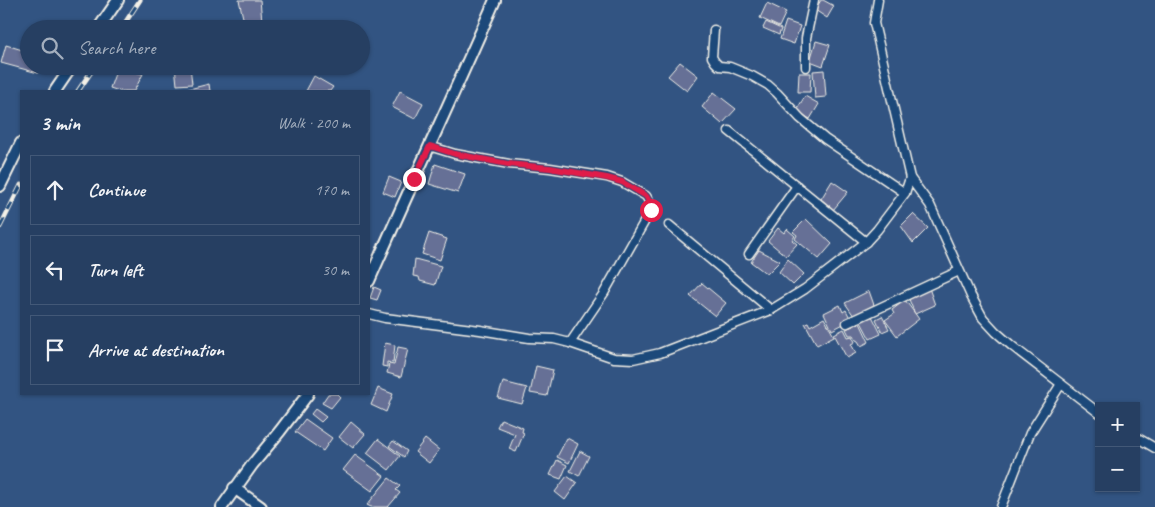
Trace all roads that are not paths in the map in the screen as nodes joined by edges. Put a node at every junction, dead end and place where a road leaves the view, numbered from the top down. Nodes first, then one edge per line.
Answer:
1 (118, 0) edge
2 (495, 0) edge
3 (814, 0) edge
4 (876, 0) edge
5 (104, 20) edge
6 (714, 30) dead end
7 (806, 67) dead end
8 (66, 75) edge
9 (56, 90) edge
10 (729, 131) dead end
11 (20, 145) edge
12 (430, 146) junction
13 (910, 178) junction
14 (0, 186) edge
15 (798, 186) junction
16 (905, 193) junction
17 (669, 225) dead end
18 (866, 242) junction
19 (749, 254) dead end
20 (959, 271) junction
21 (370, 279) edge
22 (771, 310) junction
23 (370, 314) edge
24 (847, 323) dead end
25 (570, 343) junction
26 (1061, 384) junction
27 (307, 395) edge
28 (1095, 410) edge
29 (1140, 440) edge
30 (1155, 448) edge
31 (234, 488) junction
32 (222, 507) edge
33 (261, 507) edge
34 (1001, 507) edge

1 - 5 street
2 - 12 street
3 - 7 street
4 - 13 street
6 - 16 street
8 - 9 street
10 - 15 street
11 - 14 street
12 - 21 street
12 - 25 street
13 - 16 street
13 - 20 street
15 - 18 street
15 - 19 street
16 - 18 street
17 - 22 street
18 - 22 street
20 - 24 street
20 - 26 street
22 - 25 street
23 - 25 street
26 - 28 street
26 - 34 street
27 - 31 street
29 - 30 street
31 - 32 street
31 - 33 street

